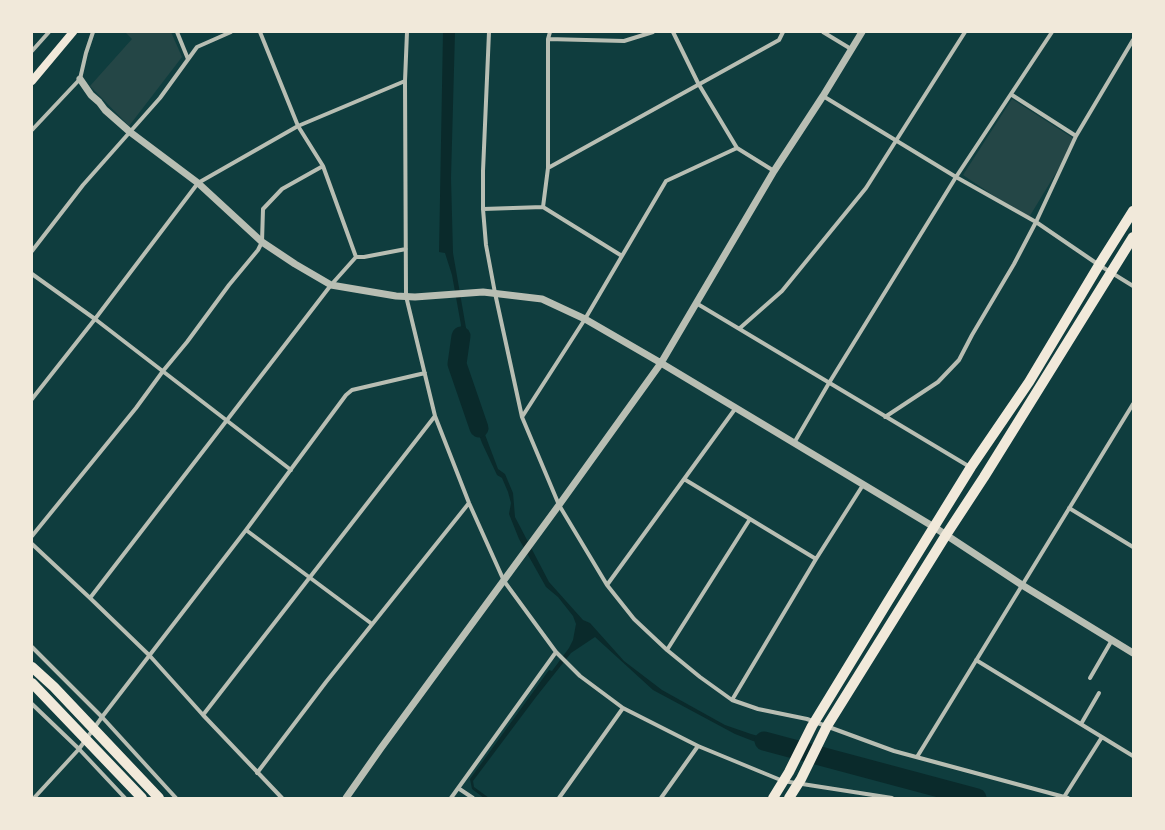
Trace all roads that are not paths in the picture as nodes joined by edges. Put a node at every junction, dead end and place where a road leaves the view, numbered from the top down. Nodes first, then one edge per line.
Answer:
1 (48, 32) edge
2 (73, 32) edge
3 (93, 32) edge
4 (177, 32) edge
5 (231, 32) edge
6 (260, 32) edge
7 (407, 32) edge
8 (489, 32) edge
9 (550, 32) edge
10 (653, 32) edge
11 (673, 32) edge
12 (783, 32) edge
13 (823, 32) edge
14 (862, 32) edge
15 (965, 32) edge
16 (1052, 32) edge
17 (548, 39) junction
18 (1133, 40) edge
19 (852, 49) junction
20 (32, 51) edge
21 (188, 59) junction
22 (80, 79) junction
23 (32, 81) edge
24 (405, 81) junction
25 (698, 83) junction
26 (1012, 95) junction
27 (823, 96) junction
28 (298, 126) junction
29 (32, 130) edge
30 (130, 132) junction
31 (1076, 136) junction
32 (897, 141) junction
33 (737, 148) junction
34 (323, 166) junction
35 (548, 168) junction
36 (774, 171) junction
37 (956, 177) junction
38 (198, 183) junction
39 (543, 207) junction
40 (484, 209) junction
41 (1133, 211) edge
42 (1036, 222) junction
43 (1133, 237) edge
44 (262, 242) junction
45 (406, 249) junction
46 (32, 251) edge
47 (622, 256) junction
48 (356, 257) junction
49 (1098, 265) junction
50 (1110, 273) junction
51 (32, 274) edge
52 (331, 285) junction
53 (1133, 286) edge
54 (495, 294) junction
55 (406, 296) junction
56 (696, 303) junction
57 (95, 319) junction
58 (585, 319) junction
59 (740, 328) junction
60 (661, 363) junction
61 (163, 371) junction
62 (425, 373) junction
63 (829, 383) junction
64 (32, 399) edge
65 (1133, 404) edge
66 (735, 409) junction
67 (435, 416) junction
68 (522, 417) junction
69 (885, 417) junction
70 (227, 421) junction
71 (794, 443) junction
72 (971, 467) junction
73 (291, 470) junction
74 (684, 479) junction
75 (863, 485) junction
76 (469, 502) junction
77 (559, 504) junction
78 (1069, 508) junction
79 (750, 519) junction
80 (934, 527) junction
81 (246, 530) junction
82 (946, 535) junction
83 (32, 536) edge
84 (32, 544) edge
85 (1133, 547) edge
86 (816, 559) junction
87 (309, 578) junction
88 (504, 581) junction
89 (607, 585) junction
90 (1022, 585) junction
91 (90, 598) junction
92 (372, 624) junction
93 (1112, 640) junction
94 (32, 647) edge
95 (667, 650) junction
96 (556, 652) junction
97 (1133, 653) edge
98 (150, 656) junction
99 (976, 660) junction
100 (32, 666) edge
101 (1090, 678) dead end
102 (32, 683) edge
103 (1099, 693) dead end
104 (732, 700) junction
105 (32, 704) edge
106 (623, 708) junction
107 (203, 714) junction
108 (102, 717) junction
109 (813, 724) junction
110 (1081, 724) junction
111 (826, 730) junction
112 (1102, 737) junction
113 (698, 746) junction
114 (79, 749) junction
115 (1133, 756) edge
116 (917, 757) junction
117 (257, 772) junction
118 (786, 776) junction
119 (799, 781) junction
120 (458, 788) junction
121 (883, 797) edge
122 (1066, 797) edge
123 (34, 798) edge
124 (125, 798) edge
125 (142, 798) edge
126 (158, 798) edge
127 (176, 798) edge
128 (282, 798) edge
129 (346, 798) edge
130 (451, 798) edge
131 (473, 798) edge
132 (559, 798) edge
133 (661, 798) edge
134 (773, 798) edge
135 (789, 798) edge
136 (892, 798) edge

1 - 20 street
2 - 23 main road
3 - 22 street
4 - 21 street
5 - 21 street
6 - 28 street
7 - 24 street
8 - 40 street
9 - 17 street
10 - 17 street
11 - 25 street
12 - 25 street
13 - 19 street
14 - 19 street
15 - 32 street
16 - 26 street
17 - 35 street
18 - 31 street
19 - 27 street
21 - 30 street
22 - 29 street
22 - 30 street
24 - 28 street
24 - 45 street
25 - 33 street
25 - 35 street
26 - 31 street
26 - 37 street
27 - 32 street
27 - 36 street
28 - 34 street
28 - 38 street
30 - 38 street
30 - 46 street
31 - 42 street
32 - 37 street
32 - 59 street
33 - 36 street
33 - 47 street
34 - 44 street
34 - 48 street
35 - 39 street
36 - 56 street
37 - 42 street
37 - 63 street
38 - 44 street
38 - 57 street
39 - 40 street
39 - 47 street
40 - 54 street
41 - 49 main road
42 - 49 street
42 - 69 street
43 - 50 main road
44 - 52 street
44 - 61 street
45 - 48 street
45 - 55 street
47 - 58 street
48 - 52 street
49 - 50 street
49 - 72 main road
50 - 53 street
50 - 82 main road
51 - 57 street
52 - 55 street
52 - 70 street
54 - 55 street
54 - 58 street
54 - 68 street
55 - 62 street
56 - 59 street
56 - 60 street
57 - 61 street
57 - 64 street
58 - 60 street
58 - 68 street
59 - 63 street
60 - 66 street
60 - 77 street
61 - 70 street
61 - 83 street
62 - 67 street
62 - 73 street
63 - 69 street
63 - 71 street
65 - 78 street
66 - 71 street
66 - 74 street
67 - 76 street
67 - 87 street
68 - 77 street
69 - 72 street
70 - 73 street
70 - 91 street
71 - 75 street
72 - 80 main road
73 - 81 street
74 - 79 street
74 - 89 street
75 - 80 street
75 - 86 street
76 - 88 street
76 - 92 street
77 - 88 street
77 - 89 street
78 - 85 street
78 - 90 street
79 - 86 street
79 - 95 street
80 - 82 street
80 - 109 main road
81 - 87 street
81 - 98 street
82 - 90 street
82 - 111 main road
84 - 91 street
86 - 104 street
87 - 92 street
87 - 107 street
88 - 96 street
88 - 129 street
89 - 95 street
90 - 93 street
90 - 99 street
91 - 98 street
92 - 117 street
93 - 97 street
93 - 101 street
94 - 108 street
95 - 104 street
96 - 106 street
96 - 120 street
98 - 107 street
98 - 108 street
99 - 110 street
99 - 116 street
100 - 126 main road
102 - 125 main road
103 - 110 street
104 - 109 street
105 - 114 street
106 - 113 street
106 - 132 street
107 - 117 street
108 - 114 street
108 - 127 street
109 - 111 street
109 - 118 main road
110 - 112 street
111 - 116 street
111 - 119 main road
112 - 115 street
112 - 122 street
113 - 118 street
113 - 133 street
114 - 123 street
114 - 124 street
116 - 122 street
117 - 128 street
118 - 119 street
118 - 134 main road
119 - 121 street
119 - 135 main road
120 - 130 street
120 - 131 street
121 - 136 street

